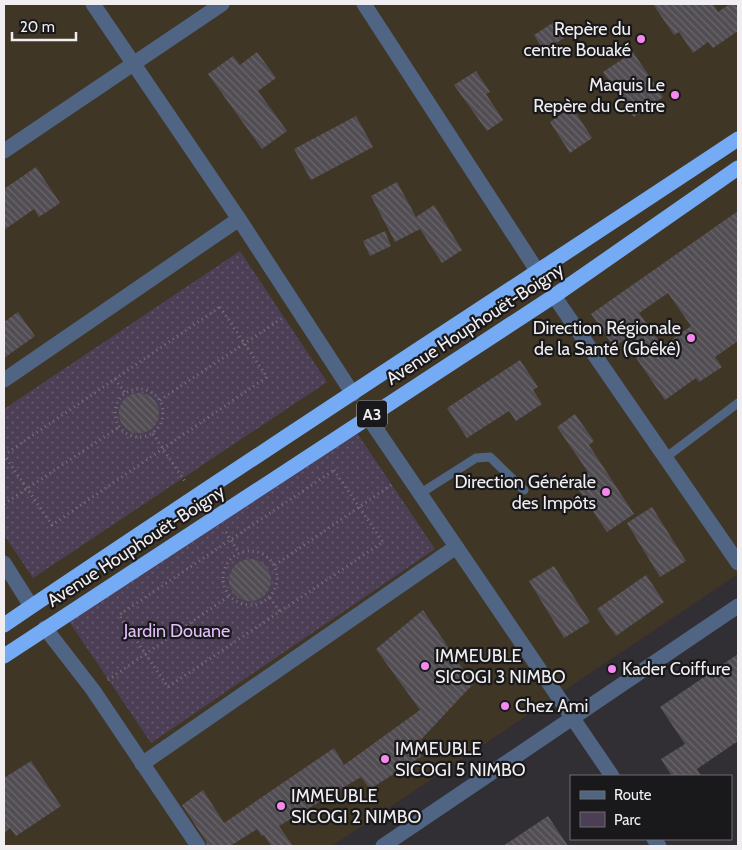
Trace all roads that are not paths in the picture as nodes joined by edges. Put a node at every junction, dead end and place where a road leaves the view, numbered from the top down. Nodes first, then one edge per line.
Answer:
1 (93, 4) edge
2 (222, 4) edge
3 (364, 4) edge
4 (133, 63) junction
5 (738, 139) edge
6 (4, 151) edge
7 (738, 168) edge
8 (239, 219) junction
9 (538, 272) junction
10 (554, 296) junction
11 (4, 380) edge
12 (353, 394) junction
13 (738, 403) edge
14 (368, 417) junction
15 (665, 458) junction
16 (524, 490) dead end
17 (421, 493) junction
18 (456, 547) junction
19 (4, 563) edge
20 (738, 563) edge
21 (31, 606) junction
22 (738, 606) edge
23 (4, 625) edge
24 (45, 628) junction
25 (4, 656) edge
26 (573, 718) junction
27 (142, 764) junction
28 (611, 775) edge
29 (198, 846) edge
30 (383, 846) edge

1 - 4 street
2 - 4 street
3 - 9 street
4 - 6 street
4 - 8 street
5 - 9 highway, Avenue Houphouët-Boigny / A3
7 - 10 highway, Avenue Houphouët-Boigny / A3
8 - 11 street
8 - 12 street
9 - 12 highway, Avenue Houphouët-Boigny / A3
10 - 14 highway, Avenue Houphouët-Boigny / A3
10 - 15 street
12 - 21 highway, Avenue Houphouët-Boigny / A3
13 - 15 lane
14 - 17 street
14 - 24 highway, Avenue Houphouët-Boigny / A3
15 - 20 street
16 - 17 lane
17 - 18 street
18 - 26 street
18 - 27 street
19 - 21 street
21 - 23 highway, Avenue Houphouët-Boigny / A3
22 - 26 street
24 - 25 highway, Avenue Houphouët-Boigny / A3
24 - 27 street
26 - 28 street
26 - 30 street
27 - 29 street

